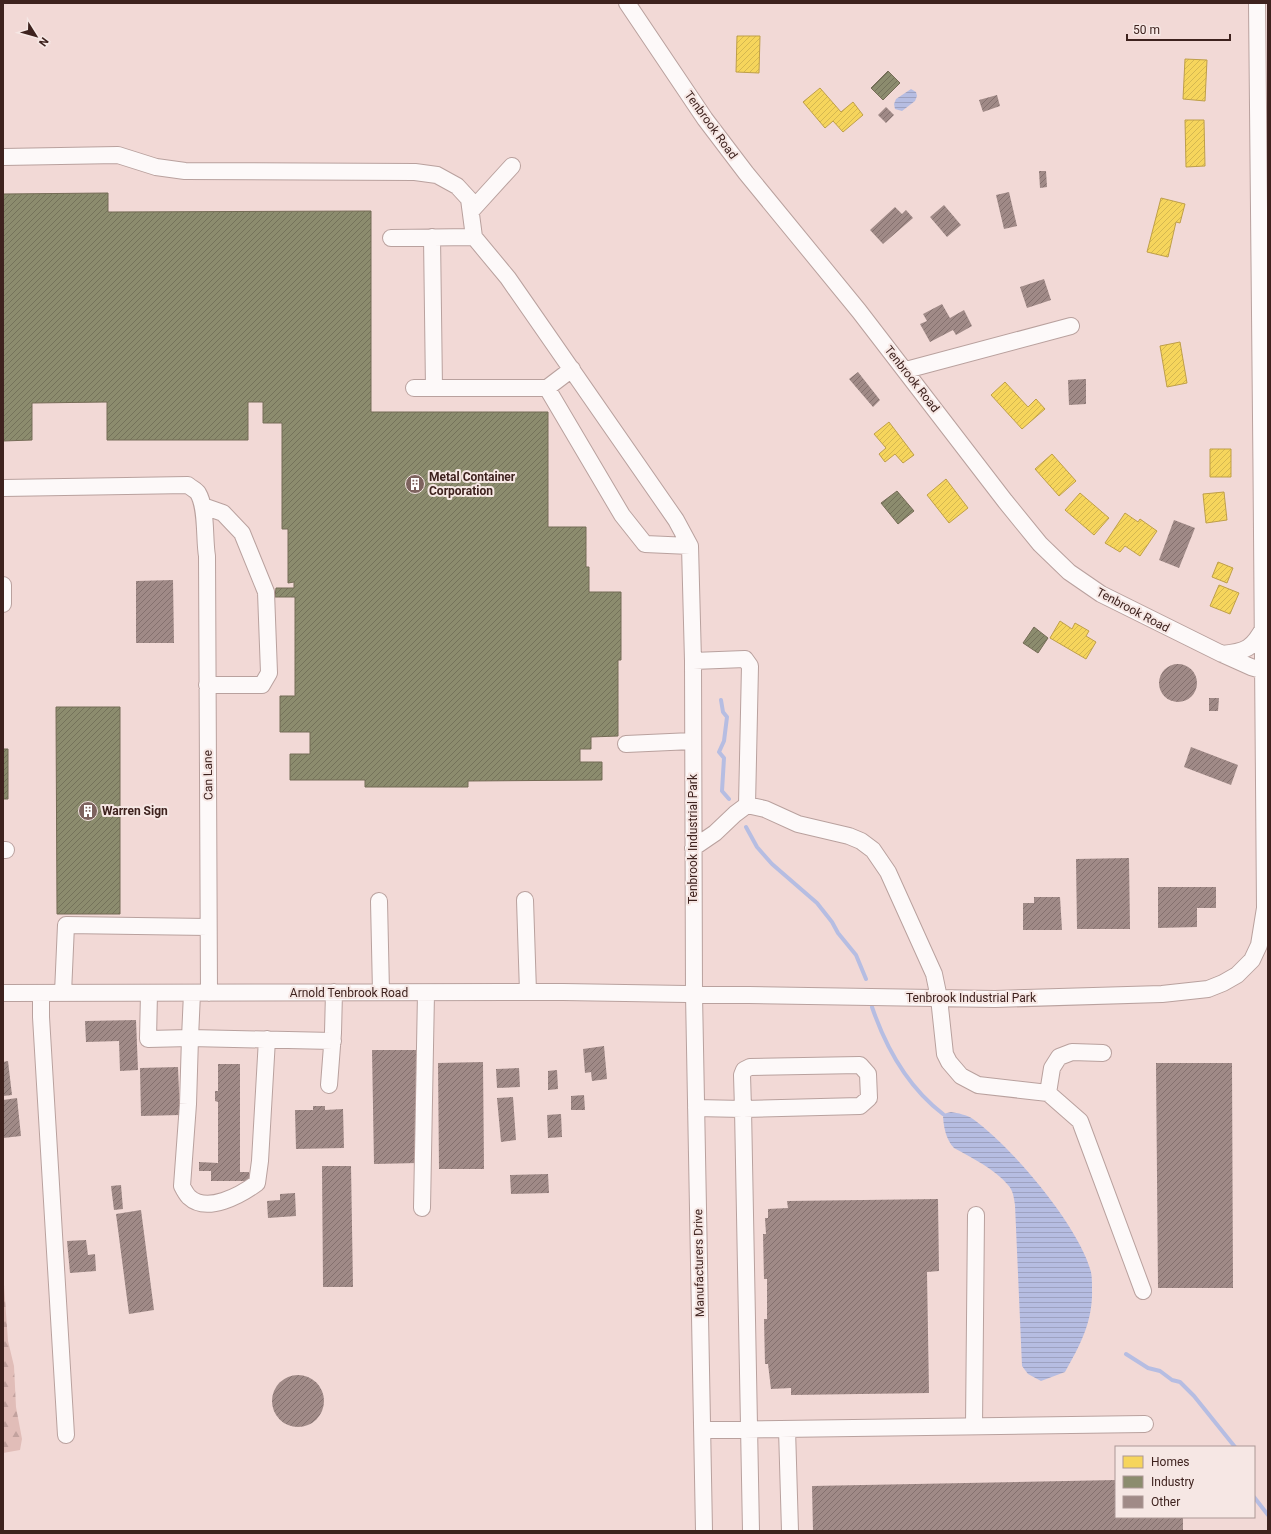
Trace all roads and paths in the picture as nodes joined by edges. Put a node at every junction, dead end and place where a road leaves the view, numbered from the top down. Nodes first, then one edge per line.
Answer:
1 (626, 3) edge
2 (1257, 3) edge
3 (3, 157) edge
4 (512, 166) dead end
5 (471, 211) junction
6 (1263, 236) edge
7 (432, 237) junction
8 (474, 237) junction
9 (392, 238) dead end
10 (1071, 326) dead end
11 (572, 368) junction
12 (906, 370) junction
13 (414, 388) dead end
14 (434, 388) junction
15 (548, 388) junction
16 (1264, 431) edge
17 (3, 488) edge
18 (203, 506) junction
19 (690, 546) junction
20 (3, 585) edge
21 (3, 604) edge
22 (1264, 627) junction
23 (1222, 654) junction
24 (693, 661) junction
25 (1267, 671) edge
26 (207, 685) junction
27 (1267, 731) edge
28 (692, 741) junction
29 (626, 744) dead end
30 (747, 805) junction
31 (693, 848) junction
32 (525, 900) dead end
33 (379, 901) dead end
34 (208, 927) junction
35 (334, 992) junction
36 (381, 992) junction
37 (528, 992) junction
38 (3, 993) edge
39 (41, 993) junction
40 (63, 993) junction
41 (149, 993) junction
42 (192, 993) junction
43 (209, 993) junction
44 (426, 993) junction
45 (694, 994) junction
46 (939, 998) junction
47 (190, 1038) junction
48 (267, 1040) junction
49 (332, 1040) junction
50 (1103, 1053) dead end
51 (329, 1085) dead end
52 (1048, 1093) junction
53 (696, 1108) junction
54 (743, 1109) junction
55 (422, 1208) dead end
56 (976, 1215) dead end
57 (1143, 1291) dead end
58 (1145, 1424) dead end
59 (974, 1426) junction
60 (787, 1428) junction
61 (749, 1429) junction
62 (702, 1430) junction
63 (66, 1435) dead end
64 (704, 1531) edge
65 (751, 1531) edge
66 (790, 1531) edge

1 - 12 street, Tenbrook Road
2 - 6 street
3 - 5 street
4 - 5 street
5 - 8 street
6 - 16 street
7 - 8 street
7 - 9 street
7 - 14 street
8 - 11 street
10 - 12 street
11 - 15 street
11 - 19 street
12 - 23 street, Tenbrook Road
13 - 14 street
14 - 15 street
15 - 19 street
16 - 22 street
17 - 18 street
18 - 26 street, Can Lane
18 - 26 street
19 - 24 street, Tenbrook Industrial Park
20 - 21 street
22 - 23 street
22 - 25 street
23 - 25 street, Tenbrook Road
24 - 28 street, Tenbrook Industrial Park
24 - 30 street
25 - 27 street, Tenbrook Industrial Park
26 - 34 street, Can Lane
27 - 46 street, Tenbrook Industrial Park
28 - 29 street
28 - 31 street, Tenbrook Industrial Park
30 - 31 street
30 - 46 street
31 - 45 street, Tenbrook Industrial Park
32 - 37 street
33 - 36 street
34 - 40 street
34 - 43 street, Can Lane
35 - 36 street, Arnold Tenbrook Road
35 - 43 street, Arnold Tenbrook Road
35 - 49 street
36 - 44 street, Arnold Tenbrook Road
37 - 44 street, Arnold Tenbrook Road
37 - 45 street, Arnold Tenbrook Road
38 - 39 street, Arnold Tenbrook Road
39 - 40 street, Arnold Tenbrook Road
39 - 63 street
40 - 41 street, Arnold Tenbrook Road
41 - 42 street, Arnold Tenbrook Road
41 - 47 street
42 - 43 street, Arnold Tenbrook Road
42 - 47 street
44 - 55 street
45 - 46 street, Tenbrook Industrial Park
45 - 53 street, Manufacturers Drive
46 - 52 street
47 - 48 street
47 - 48 street
48 - 49 street
49 - 51 street
50 - 52 street
52 - 57 street
53 - 54 street
53 - 62 street, Manufacturers Drive
54 - 54 street
54 - 61 street
56 - 59 street
58 - 59 street
59 - 60 street
60 - 61 street
60 - 66 street
61 - 62 street
61 - 65 street
62 - 64 street, Manufacturers Drive

